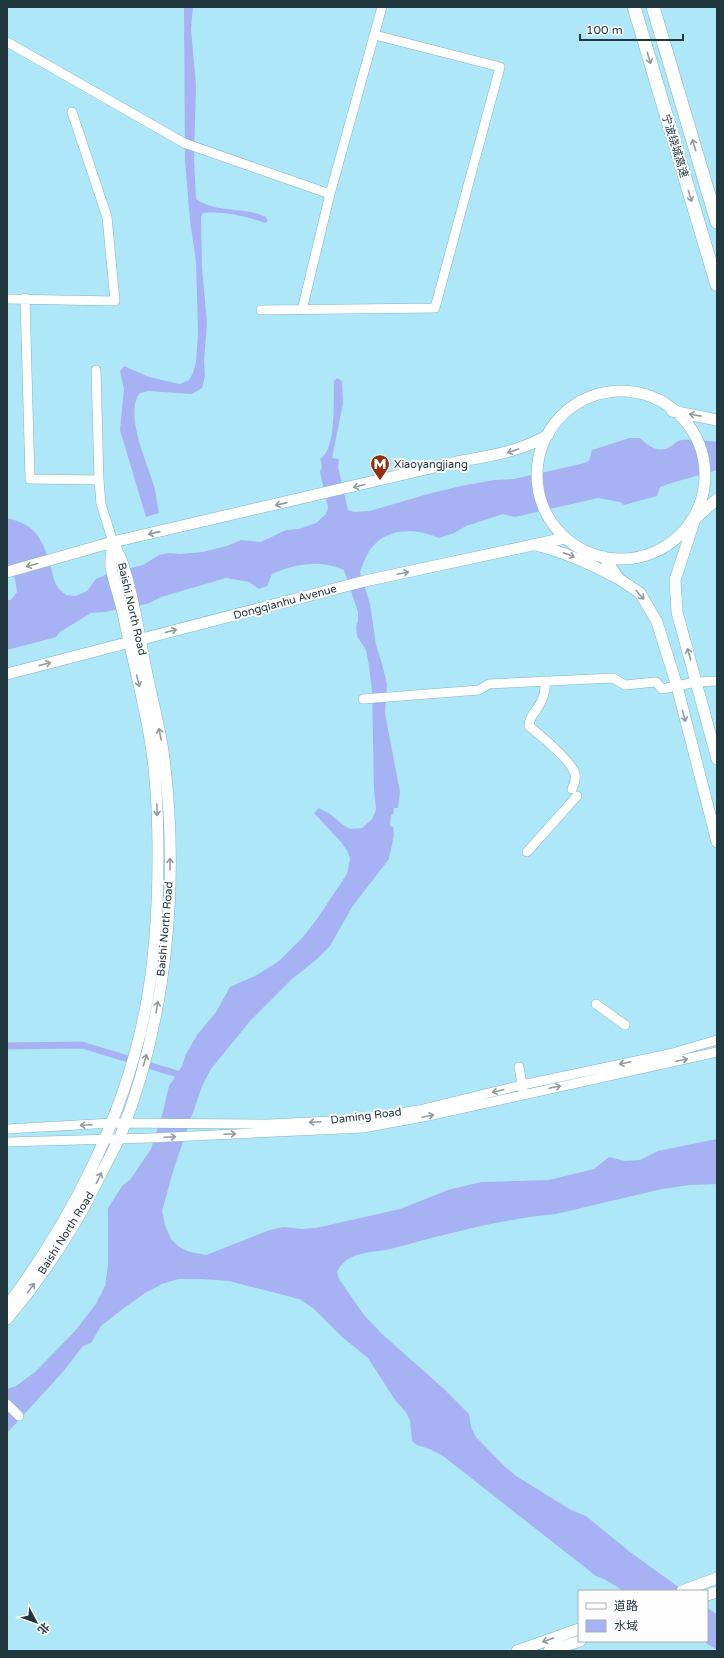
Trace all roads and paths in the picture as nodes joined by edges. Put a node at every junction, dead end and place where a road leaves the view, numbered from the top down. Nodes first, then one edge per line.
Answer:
1 (382, 7) edge
2 (634, 7) edge
3 (653, 7) edge
4 (375, 35) junction
5 (7, 42) edge
6 (72, 112) dead end
7 (330, 194) junction
8 (717, 222) edge
9 (717, 285) edge
10 (25, 298) junction
11 (7, 299) edge
12 (261, 310) dead end
13 (302, 310) junction
14 (96, 370) dead end
15 (672, 411) junction
16 (717, 420) edge
17 (548, 435) junction
18 (99, 480) junction
19 (717, 499) edge
20 (695, 519) junction
21 (565, 538) junction
22 (113, 542) junction
23 (531, 545) junction
24 (604, 557) junction
25 (8, 571) edge
26 (619, 579) junction
27 (129, 614) junction
28 (134, 641) junction
29 (7, 674) edge
30 (546, 681) junction
31 (717, 681) edge
32 (696, 682) junction
33 (676, 686) junction
34 (368, 699) dead end
35 (717, 759) edge
36 (717, 842) edge
37 (527, 852) dead end
38 (596, 1004) dead end
39 (625, 1025) dead end
40 (717, 1040) edge
41 (717, 1052) edge
42 (520, 1067) dead end
43 (523, 1089) junction
44 (112, 1123) junction
45 (125, 1124) junction
46 (7, 1129) edge
47 (104, 1139) junction
48 (119, 1139) junction
49 (7, 1142) edge
50 (7, 1306) edge
51 (7, 1319) edge
52 (7, 1404) edge
53 (19, 1416) dead end
54 (717, 1578) edge
55 (685, 1590) edge
56 (578, 1629) edge
57 (578, 1642) edge
58 (517, 1651) edge
59 (549, 1651) edge

1 - 4 street
2 -> 9 highway, 宁波绕城高速
8 -> 3 highway, 宁波绕城高速
4 - 7 street
4 - 13 street
5 - 7 street
6 - 10 street
7 - 13 street
10 - 11 street
10 - 18 street
12 - 13 street
14 - 18 street
16 -> 15 main road
15 - 17 main road
15 - 20 main road
17 - 21 main road
17 -> 22 main road
18 - 22 street
19 - 20 main road
20 - 24 main road
32 -> 20 main road
21 - 23 main road, Dongqianhu Avenue
21 - 24 main road
22 -> 25 main road
22 - 27 main road, Baishi North Road
22 - 27 main road, Baishi North Road
23 -> 26 main road
28 -> 23 main road, Dongqianhu Avenue
24 - 26 main road
26 -> 33 main road
27 - 28 main road, Baishi North Road
29 -> 28 main road, Dongqianhu Avenue
28 -> 44 main road, Baishi North Road
45 -> 28 main road, Baishi North Road
30 - 33 street
30 - 34 street
30 - 37 street
31 - 32 street
32 - 33 street
32 - 35 main road
33 -> 36 main road
38 - 39 street
40 -> 43 street, Daming Road
43 -> 41 street, Daming Road
42 - 43 street
43 -> 45 street, Daming Road
48 -> 43 street, Daming Road
44 - 45 street, Daming Road
44 -> 46 street, Daming Road
44 - 47 main road, Baishi North Road
45 - 48 main road, Baishi North Road
47 - 48 street, Daming Road
47 - 49 street, Daming Road
47 - 50 main road, Baishi North Road
51 -> 48 main road, Baishi North Road
52 - 53 street
54 - 55 main road
56 -> 58 main road
57 - 59 main road

